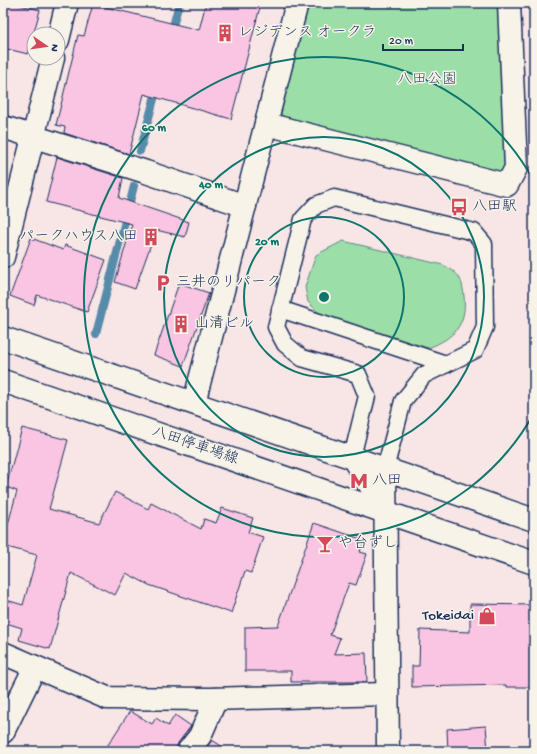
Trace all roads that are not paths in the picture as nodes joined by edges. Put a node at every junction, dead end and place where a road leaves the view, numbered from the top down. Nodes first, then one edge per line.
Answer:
1 (67, 3) edge
2 (297, 3) edge
3 (509, 3) edge
4 (61, 26) edge
5 (51, 66) edge
6 (266, 124) junction
7 (3, 127) edge
8 (33, 138) junction
9 (246, 206) junction
10 (3, 258) edge
11 (280, 309) junction
12 (3, 338) edge
13 (446, 364) junction
14 (3, 381) edge
15 (194, 403) junction
16 (352, 457) junction
17 (385, 469) junction
18 (386, 511) junction
19 (534, 520) edge
20 (534, 563) edge
21 (3, 653) edge
22 (35, 667) junction
23 (386, 694) junction
24 (216, 699) junction
25 (3, 732) edge
26 (188, 751) edge
27 (388, 751) edge

1 - 4 street
2 - 6 street
3 - 6 street
5 - 8 street
6 - 9 street
7 - 8 street
8 - 9 street
8 - 10 street
9 - 15 street
11 - 13 lane
11 - 13 lane
11 - 16 lane
12 - 15 street
13 - 17 lane
14 - 18 street, 八田停車場線
15 - 16 street
16 - 17 street
16 - 18 street
17 - 18 street
17 - 19 street
18 - 20 street, 八田停車場線
18 - 23 street
21 - 22 street
22 - 24 street
22 - 25 street
23 - 24 street
23 - 27 street
24 - 26 street

